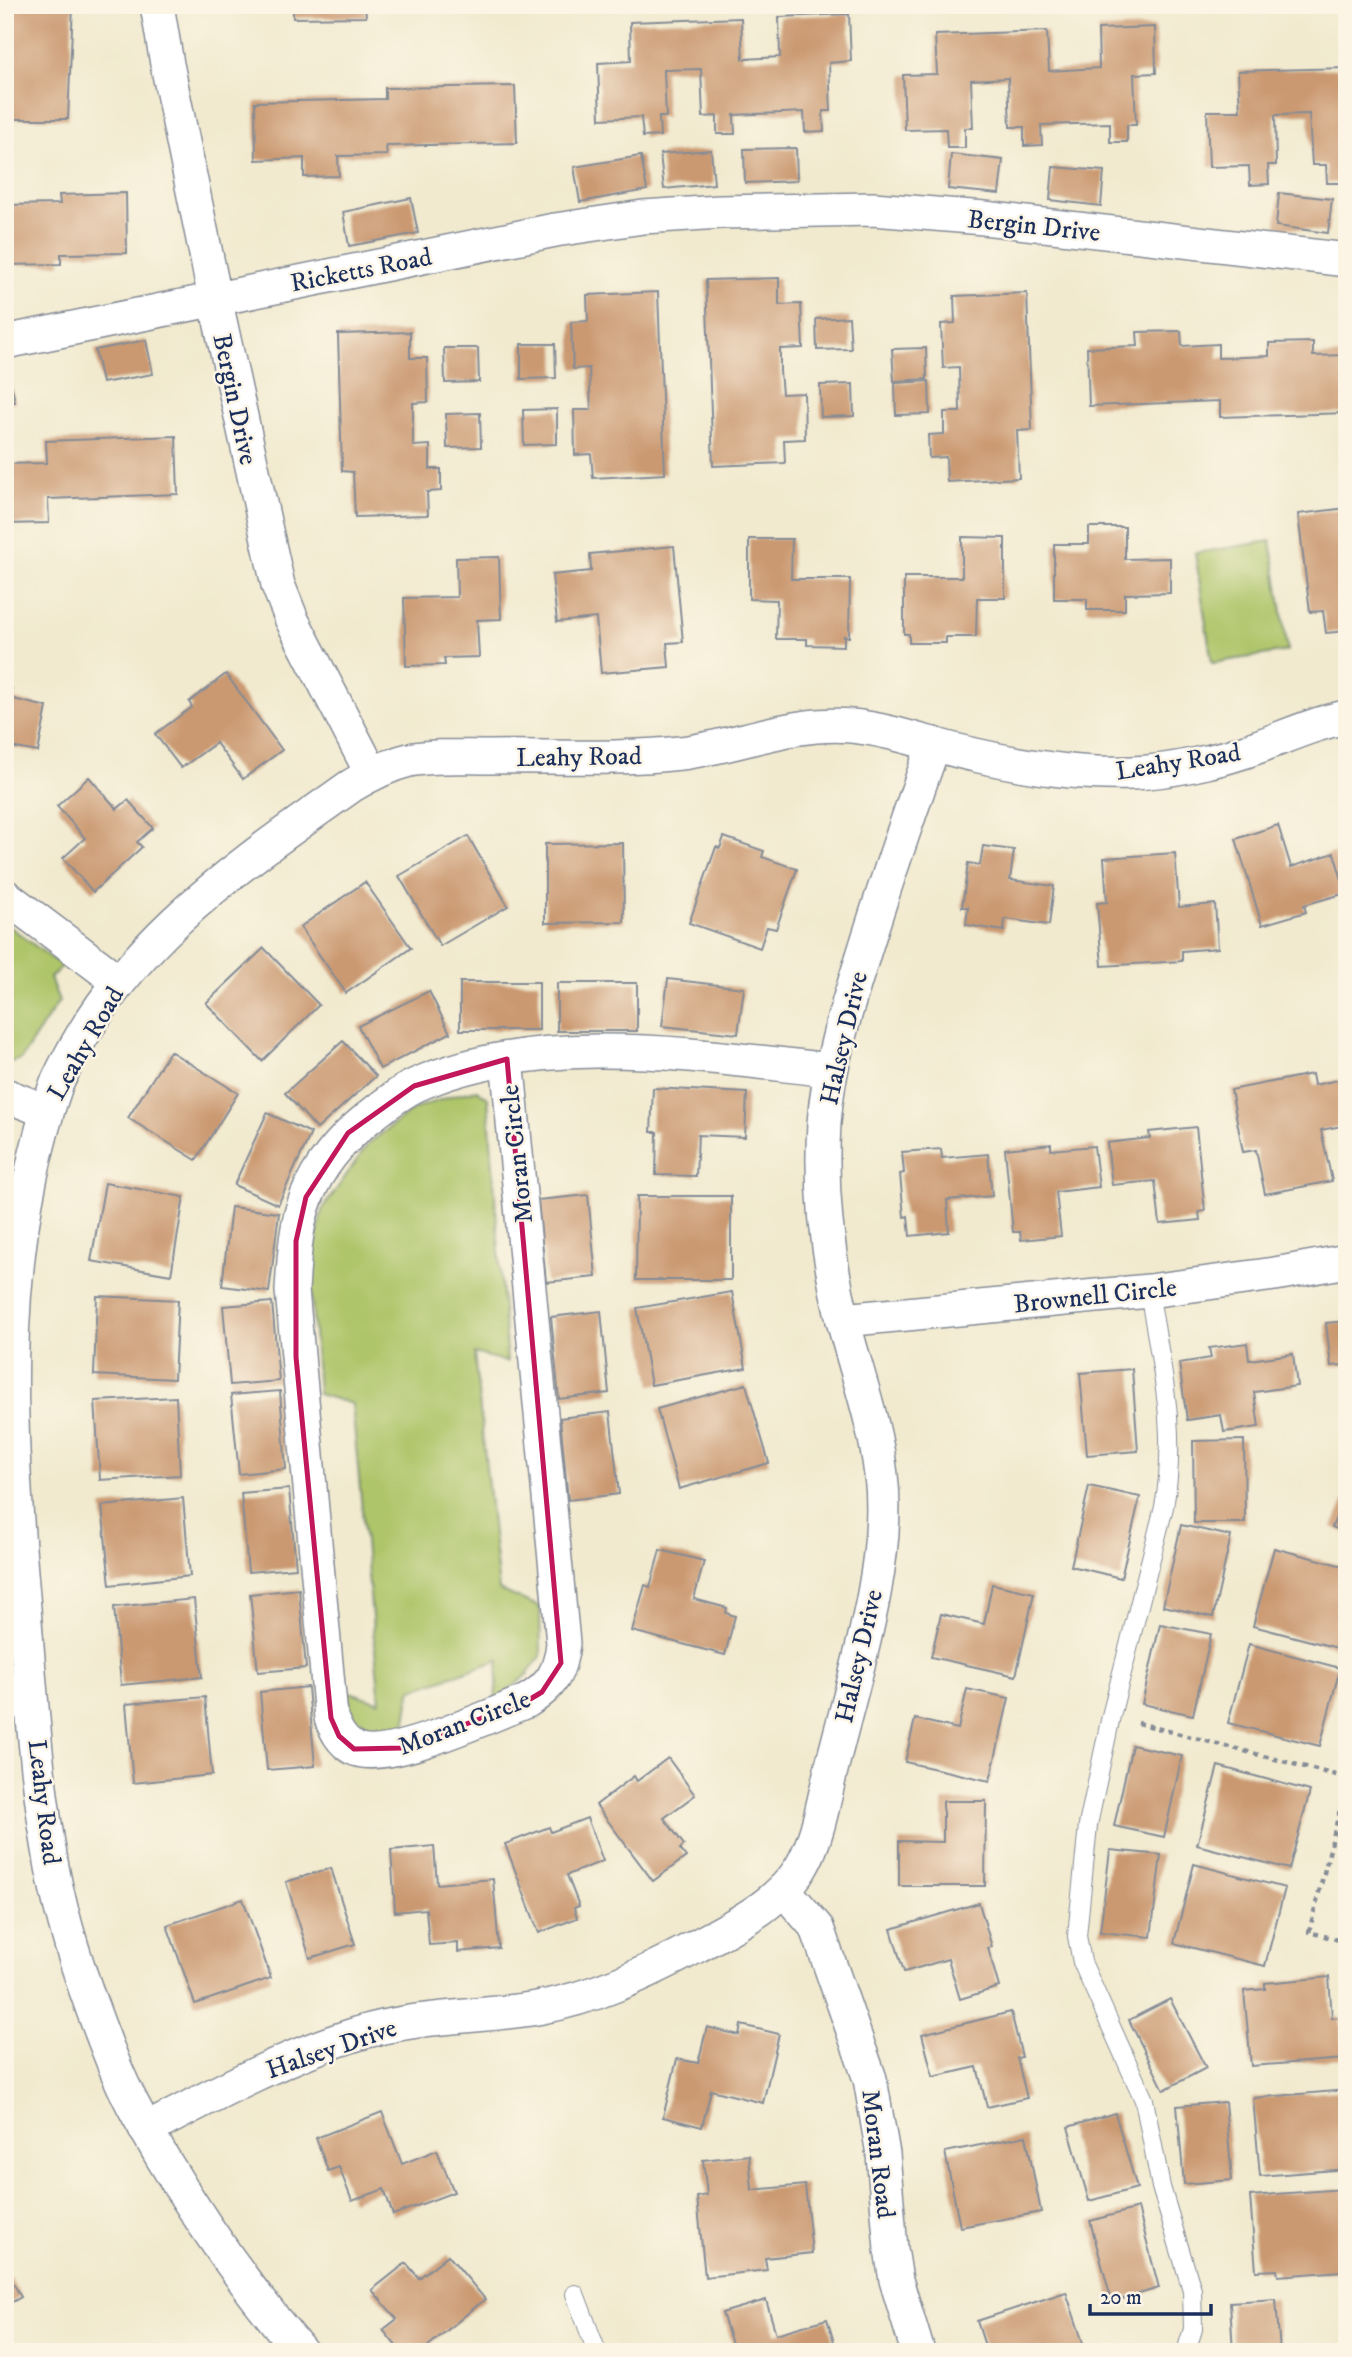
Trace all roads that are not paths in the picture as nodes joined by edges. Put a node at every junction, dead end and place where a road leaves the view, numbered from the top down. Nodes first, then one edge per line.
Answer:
1 (157, 5) edge
2 (720, 212) joint
3 (1347, 260) edge
4 (215, 298) junction
5 (5, 342) edge
6 (1347, 717) edge
7 (934, 744) junction
8 (372, 774) junction
9 (5, 896) edge
10 (118, 981) junction
11 (507, 1059) junction
12 (830, 1070) junction
13 (5, 1094) edge
14 (46, 1111) junction
15 (1347, 1261) edge
16 (1149, 1291) junction
17 (843, 1320) junction
18 (6, 1405) edge
19 (784, 1890) junction
20 (146, 2130) junction
21 (575, 2294) dead end
22 (301, 2352) edge
23 (597, 2352) edge
24 (918, 2352) edge
25 (1185, 2352) edge

1 - 4 street, Bergin Drive
2 - 3 street, Bergin Drive
2 - 4 street, Ricketts Road
4 - 5 street, Ricketts Road
4 - 8 street, Bergin Drive
6 - 7 street, Leahy Road
7 - 8 street, Leahy Road
7 - 12 street, Halsey Drive
8 - 10 street, Leahy Road
9 - 10 street
10 - 14 street, Leahy Road
11 - 11 street, Moran Circle
11 - 12 street, Moran Circle
12 - 17 street, Halsey Drive
13 - 14 street
14 - 18 street, Leahy Road
15 - 16 street, Brownell Circle
16 - 17 street, Brownell Circle
16 - 25 lane
17 - 19 street, Halsey Drive
18 - 20 street, Leahy Road
19 - 20 street, Halsey Drive
19 - 24 street, Moran Road
20 - 22 street, Leahy Road
21 - 23 lane

